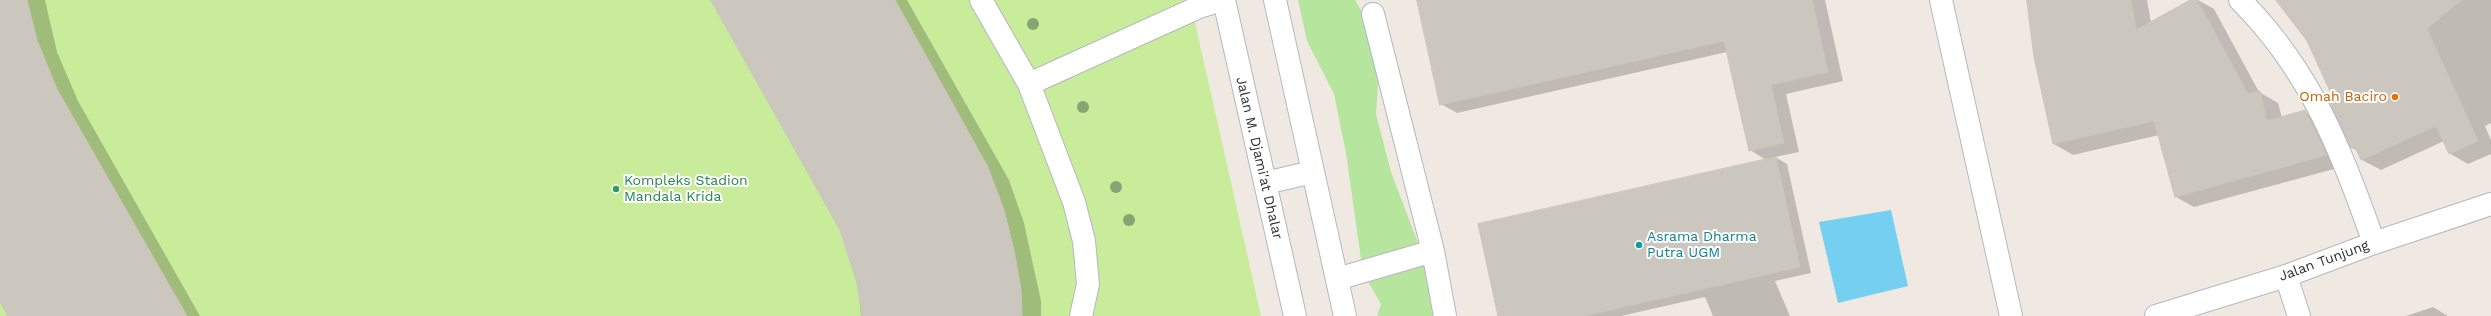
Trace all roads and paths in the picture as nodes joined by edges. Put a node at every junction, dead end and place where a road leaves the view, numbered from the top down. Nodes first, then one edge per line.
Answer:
1 (981, 0) edge
2 (1223, 0) edge
3 (1275, 0) edge
4 (1941, 0) edge
5 (2240, 0) edge
6 (1373, 14) dead end
7 (1030, 84) junction
8 (1313, 172) junction
9 (1265, 183) junction
10 (2491, 204) edge
11 (2374, 243) junction
12 (1433, 251) junction
13 (2286, 276) junction
14 (1337, 279) junction
15 (1081, 316) edge
16 (1295, 316) edge
17 (1345, 316) edge
18 (1445, 316) edge
19 (2011, 316) edge
20 (2156, 316) edge
21 (2299, 316) edge

1 - 7 street
2 - 7 street
2 - 9 street, Jalan M. Djami'at Dhalar
3 - 8 street
4 - 19 street
5 - 11 street
6 - 12 street
7 - 15 street
8 - 9 street
8 - 14 street
9 - 16 street, Jalan M. Djami'at Dhalar
10 - 11 street, Jalan Tunjung
11 - 13 street, Jalan Tunjung
12 - 14 street
12 - 18 street
13 - 20 street, Jalan Tunjung
13 - 21 street
14 - 17 street

